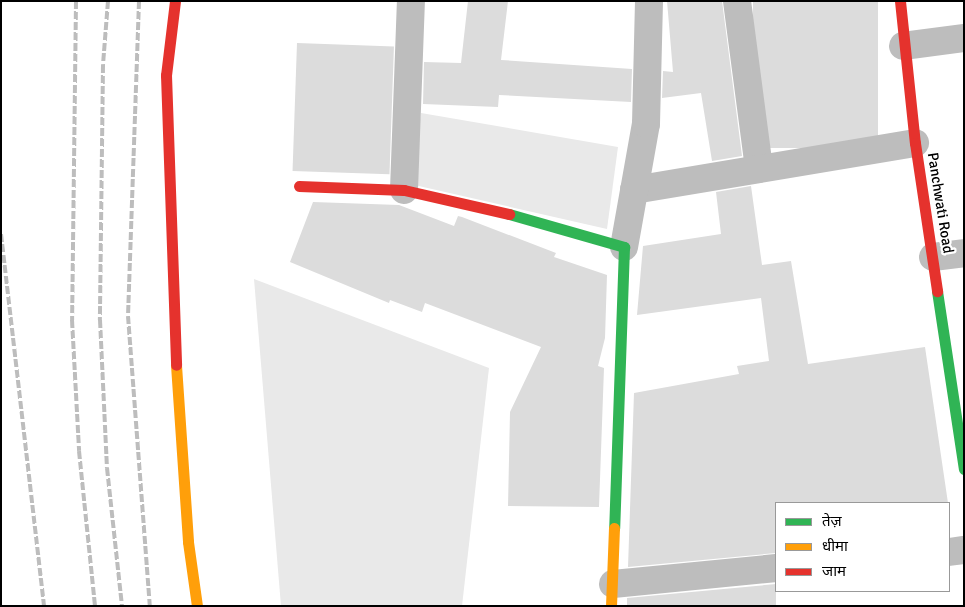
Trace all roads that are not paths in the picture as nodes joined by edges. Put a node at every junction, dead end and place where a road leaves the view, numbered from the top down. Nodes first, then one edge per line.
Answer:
1 (175, 1) edge
2 (412, 1) edge
3 (649, 1) edge
4 (737, 1) edge
5 (900, 1) edge
6 (964, 38) edge
7 (903, 46) junction
8 (915, 144) junction
9 (759, 169) junction
10 (299, 186) dead end
11 (404, 190) junction
12 (634, 190) junction
13 (624, 247) junction
14 (964, 253) edge
15 (933, 257) junction
16 (963, 464) edge
17 (964, 550) edge
18 (950, 552) edge
19 (775, 568) edge
20 (612, 595) edge
21 (197, 606) edge

1 - 21 street
2 - 11 street
3 - 12 street
4 - 9 street
5 - 7 street, Panchwati Road
6 - 7 street
7 - 8 street, Panchwati Road
8 - 9 street
8 - 15 street, Panchwati Road
9 - 12 street
10 - 11 street
11 - 13 street
12 - 13 street
13 - 20 street
14 - 15 street
15 - 16 street, Panchwati Road
17 - 18 street
19 - 20 street

